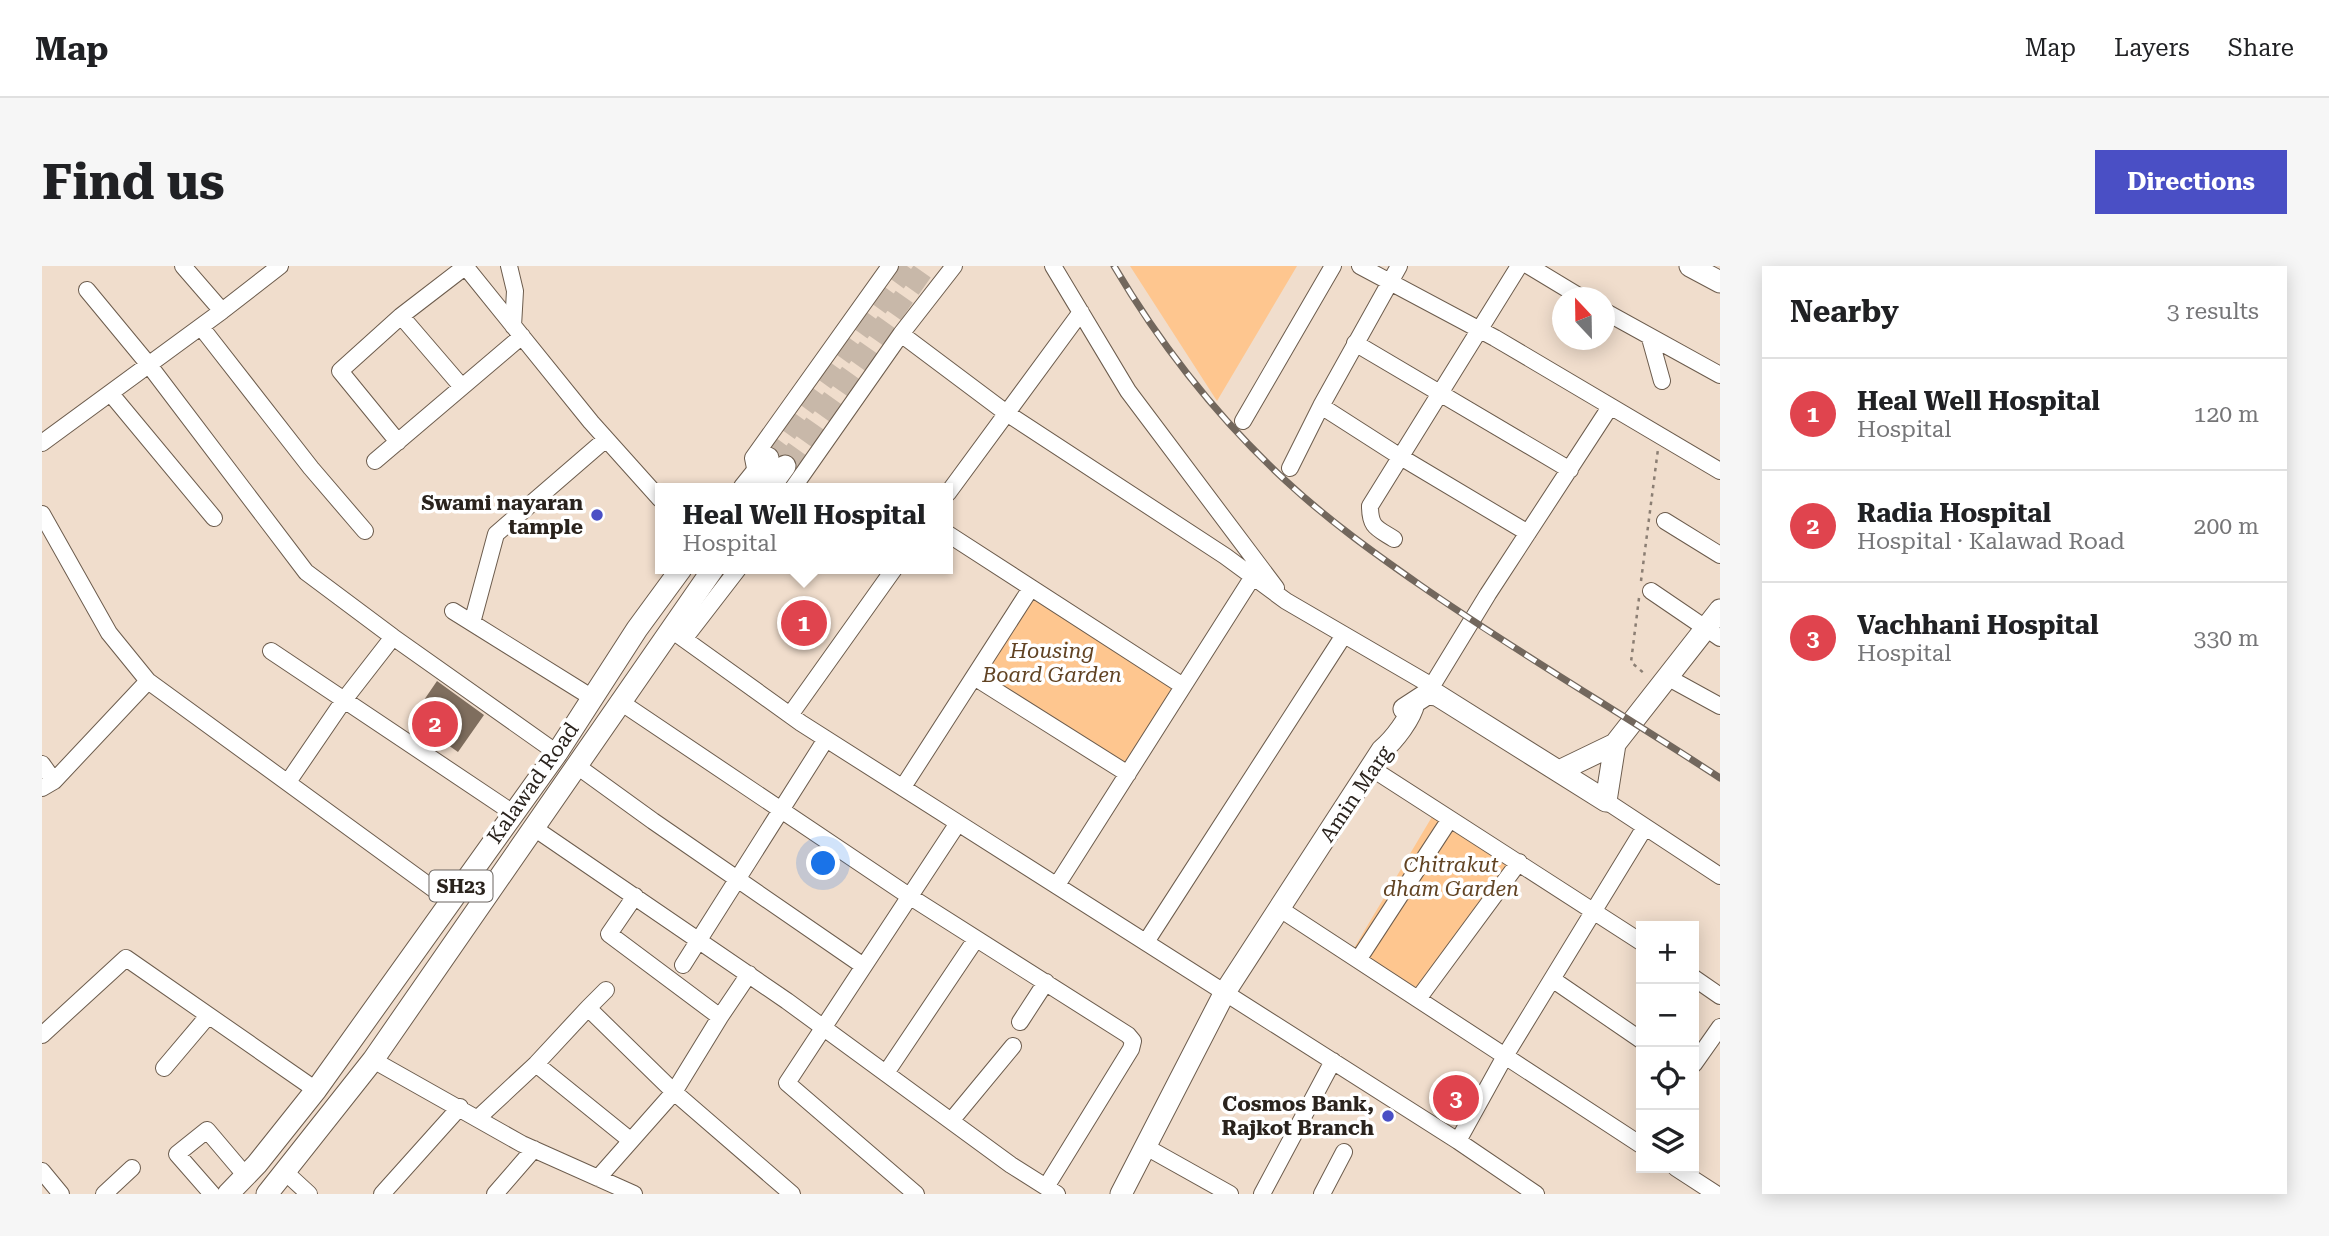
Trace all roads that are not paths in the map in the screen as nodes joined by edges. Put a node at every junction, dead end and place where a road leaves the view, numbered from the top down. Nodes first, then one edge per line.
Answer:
1 (183, 266) edge
2 (280, 266) edge
3 (465, 266) edge
4 (509, 266) edge
5 (890, 266) edge
6 (954, 266) edge
7 (1053, 266) edge
8 (1333, 266) edge
9 (1360, 266) edge
10 (1399, 266) edge
11 (1519, 266) edge
12 (1529, 266) edge
13 (1690, 266) edge
14 (1388, 282) junction
15 (1720, 282) edge
16 (1564, 287) edge
17 (88, 290) dead end
18 (222, 311) junction
19 (1081, 312) junction
20 (401, 316) junction
21 (1615, 317) edge
22 (201, 327) junction
23 (1480, 330) junction
24 (517, 331) junction
25 (901, 334) junction
26 (1650, 338) junction
27 (1355, 343) junction
28 (149, 365) junction
29 (1720, 375) edge
30 (1662, 381) dead end
31 (462, 387) junction
32 (1440, 393) junction
33 (111, 394) junction
34 (1321, 406) junction
35 (1610, 407) junction
36 (1005, 412) junction
37 (1243, 421) dead end
38 (606, 439) junction
39 (397, 442) junction
40 (42, 443) edge
41 (1399, 456) junction
42 (375, 461) dead end
43 (1290, 468) dead end
44 (1570, 470) junction
45 (1720, 471) edge
46 (764, 475) edge
47 (797, 483) edge
48 (953, 485) edge
49 (655, 493) edge
50 (42, 514) edge
51 (214, 518) dead end
52 (1665, 521) dead end
53 (365, 531) dead end
54 (1528, 533) junction
55 (953, 538) edge
56 (1394, 539) dead end
57 (1720, 555) edge
58 (677, 574) edge
59 (710, 574) edge
60 (733, 574) edge
61 (890, 574) edge
62 (1252, 578) junction
63 (1031, 588) junction
64 (1644, 589) road end
65 (1286, 601) junction
66 (1720, 610) edge
67 (453, 611) dead end
68 (472, 623) junction
69 (1713, 633) edge
70 (677, 634) junction
71 (1343, 635) junction
72 (393, 637) junction
73 (271, 651) dead end
74 (974, 677) junction
75 (148, 681) junction
76 (1663, 682) junction
77 (1183, 686) junction
78 (1424, 695) junction
79 (591, 697) junction
80 (344, 701) junction
81 (619, 701) junction
82 (1720, 706) edge
83 (790, 715) junction
84 (826, 739) junction
85 (1615, 744) junction
86 (557, 752) junction
87 (42, 764) edge
88 (577, 766) junction
89 (1371, 768) junction
90 (1559, 771) junction
91 (1128, 774) junction
92 (288, 782) junction
93 (48, 785) edge
94 (903, 788) junction
95 (1606, 801) junction
96 (780, 809) junction
97 (513, 813) junction
98 (1450, 819) junction
99 (958, 822) junction
100 (1645, 827) junction
101 (534, 828) junction
102 (1518, 862) junction
103 (1720, 876) edge
104 (738, 879) junction
105 (1056, 885) junction
106 (635, 896) junction
107 (909, 896) junction
108 (450, 901) junction
109 (1280, 909) junction
110 (1594, 910) junction
111 (976, 939) junction
112 (1636, 939) edge
113 (699, 940) junction
114 (1146, 942) junction
115 (1358, 960) junction
116 (682, 965) dead end
117 (862, 965) junction
118 (749, 974) junction
119 (1552, 979) junction
120 (1699, 981) edge
121 (1045, 982) junction
122 (606, 990) dead end
123 (1225, 992) junction
124 (1720, 996) edge
125 (1418, 999) junction
126 (588, 1008) junction
127 (208, 1016) junction
128 (720, 1017) junction
129 (1020, 1022) dead end
130 (823, 1027) junction
131 (1720, 1027) edge
132 (42, 1035) edge
133 (1636, 1037) edge
134 (1013, 1046) dead end
135 (1505, 1056) junction
136 (1699, 1057) edge
137 (373, 1060) junction
138 (1333, 1061) junction
139 (536, 1064) junction
140 (164, 1068) dead end
141 (886, 1073) junction
142 (316, 1090) junction
143 (674, 1092) junction
144 (460, 1107) junction
145 (478, 1118) junction
146 (951, 1121) junction
147 (630, 1140) junction
148 (1458, 1140) junction
149 (1636, 1142) edge
150 (1146, 1147) junction
151 (534, 1149) junction
152 (1344, 1152) dead end
153 (132, 1168) dead end
154 (42, 1171) edge
155 (285, 1171) junction
156 (1684, 1173) edge
157 (246, 1176) junction
158 (598, 1178) junction
159 (1051, 1191) edge
160 (1526, 1191) edge
161 (61, 1194) edge
162 (104, 1194) edge
163 (212, 1194) edge
164 (228, 1194) edge
165 (267, 1194) edge
166 (309, 1194) edge
167 (382, 1194) edge
168 (495, 1194) edge
169 (634, 1194) edge
170 (792, 1194) edge
171 (916, 1194) edge
172 (1121, 1194) edge
173 (1230, 1194) edge
174 (1262, 1194) edge
175 (1322, 1194) edge
176 (1719, 1194) edge

1 - 18 street
2 - 18 street
3 - 20 street
3 - 24 street
4 - 24 street
5 - 46 street
6 - 25 street
7 - 19 street
8 - 37 street
9 - 14 street
10 - 14 street
11 - 23 street
12 - 16 street
13 - 15 main road
14 - 23 street
14 - 27 street
17 - 28 street
18 - 22 street
19 - 36 street
19 - 65 street
20 - 31 street
20 - 39 street
21 - 26 street
22 - 28 street
22 - 53 street
23 - 32 street
23 - 35 street
24 - 31 street
24 - 38 street
25 - 36 street
25 - 47 street
26 - 29 street
26 - 30 street
27 - 32 street
27 - 34 street
28 - 33 street
28 - 72 street
31 - 39 street
32 - 41 street
32 - 44 street
33 - 40 street
33 - 51 street
34 - 41 street
34 - 43 street
35 - 44 street
35 - 45 street
36 - 48 street
36 - 62 street
38 - 49 street
38 - 68 street
39 - 42 street
41 - 54 street
41 - 56 street
44 - 54 street
50 - 75 street
52 - 57 street
54 - 78 street
55 - 63 street
58 - 79 main road, Kalawad Road / SH23
59 - 70 main road, SH23
60 - 70 street
61 - 83 street
62 - 65 street
62 - 77 street
63 - 74 street
63 - 77 street
64 - 69 street
65 - 71 street
66 - 69 main road
67 - 68 street
68 - 79 street
69 - 76 main road
70 - 81 main road, Kalawad Road / SH23
70 - 83 street
71 - 78 street
71 - 114 street
72 - 80 street
72 - 86 street
73 - 80 street
74 - 91 street
74 - 94 street
75 - 92 street
75 - 93 street
76 - 82 street
76 - 85 main road
77 - 91 street
78 - 89 main road, Amin Marg
78 - 90 main road
79 - 86 main road, Kalawad Road / SH23
80 - 92 street
80 - 97 street
81 - 88 main road, Kalawad Road / SH23
81 - 96 street
83 - 84 street
84 - 94 street
84 - 96 street
85 - 90 main road
85 - 95 main road
86 - 97 main road, Kalawad Road / SH23
87 - 93 street
88 - 101 main road, Kalawad Road / SH23
88 - 104 street
89 - 98 street
89 - 109 main road, Amin Marg
90 - 95 main road
91 - 105 street
92 - 108 street
94 - 99 street
95 - 100 street
96 - 104 street
96 - 107 street
97 - 108 main road, Kalawad Road / SH23
98 - 102 street
98 - 115 street
99 - 105 street
99 - 107 street
100 - 103 street
100 - 110 street
101 - 106 street
101 - 137 main road, Kalawad Road / SH23
102 - 110 street
102 - 125 street
104 - 113 street
104 - 117 street
105 - 114 street
106 - 113 street
106 - 128 street
107 - 111 street
107 - 117 street
108 - 142 main road, Kalawad Road / SH23
109 - 115 street
109 - 123 main road, Amin Marg
110 - 112 street
110 - 119 street
111 - 121 street
111 - 141 street
113 - 116 street
113 - 118 street
114 - 123 street
115 - 125 street
117 - 130 street
118 - 128 street
118 - 130 street
119 - 133 street
119 - 135 street
120 - 124 street
121 - 129 street
121 - 159 street
122 - 126 street
123 - 138 street
123 - 150 main road, Amin Marg
125 - 135 street
126 - 139 street
126 - 143 street
127 - 132 street
127 - 140 street
127 - 142 street
128 - 143 street
130 - 141 street
130 - 171 street
131 - 136 street
134 - 146 street
135 - 148 street
135 - 149 street
137 - 144 street
137 - 155 main road, Kalawad Road / SH23
138 - 148 street
138 - 174 street
139 - 145 street
139 - 147 street
141 - 146 street
142 - 157 main road, Kalawad Road / SH23
143 - 147 street
143 - 170 street
144 - 145 street
144 - 167 street
145 - 151 street
146 - 159 street
147 - 158 street
148 - 160 street
150 - 172 main road, Amin Marg
150 - 173 street
151 - 158 street
151 - 168 street
152 - 175 street
153 - 162 street
154 - 161 street
155 - 165 main road, Kalawad Road / SH23
155 - 166 street
156 - 176 street
157 - 163 street
157 - 164 main road, Kalawad Road / SH23
158 - 169 street

